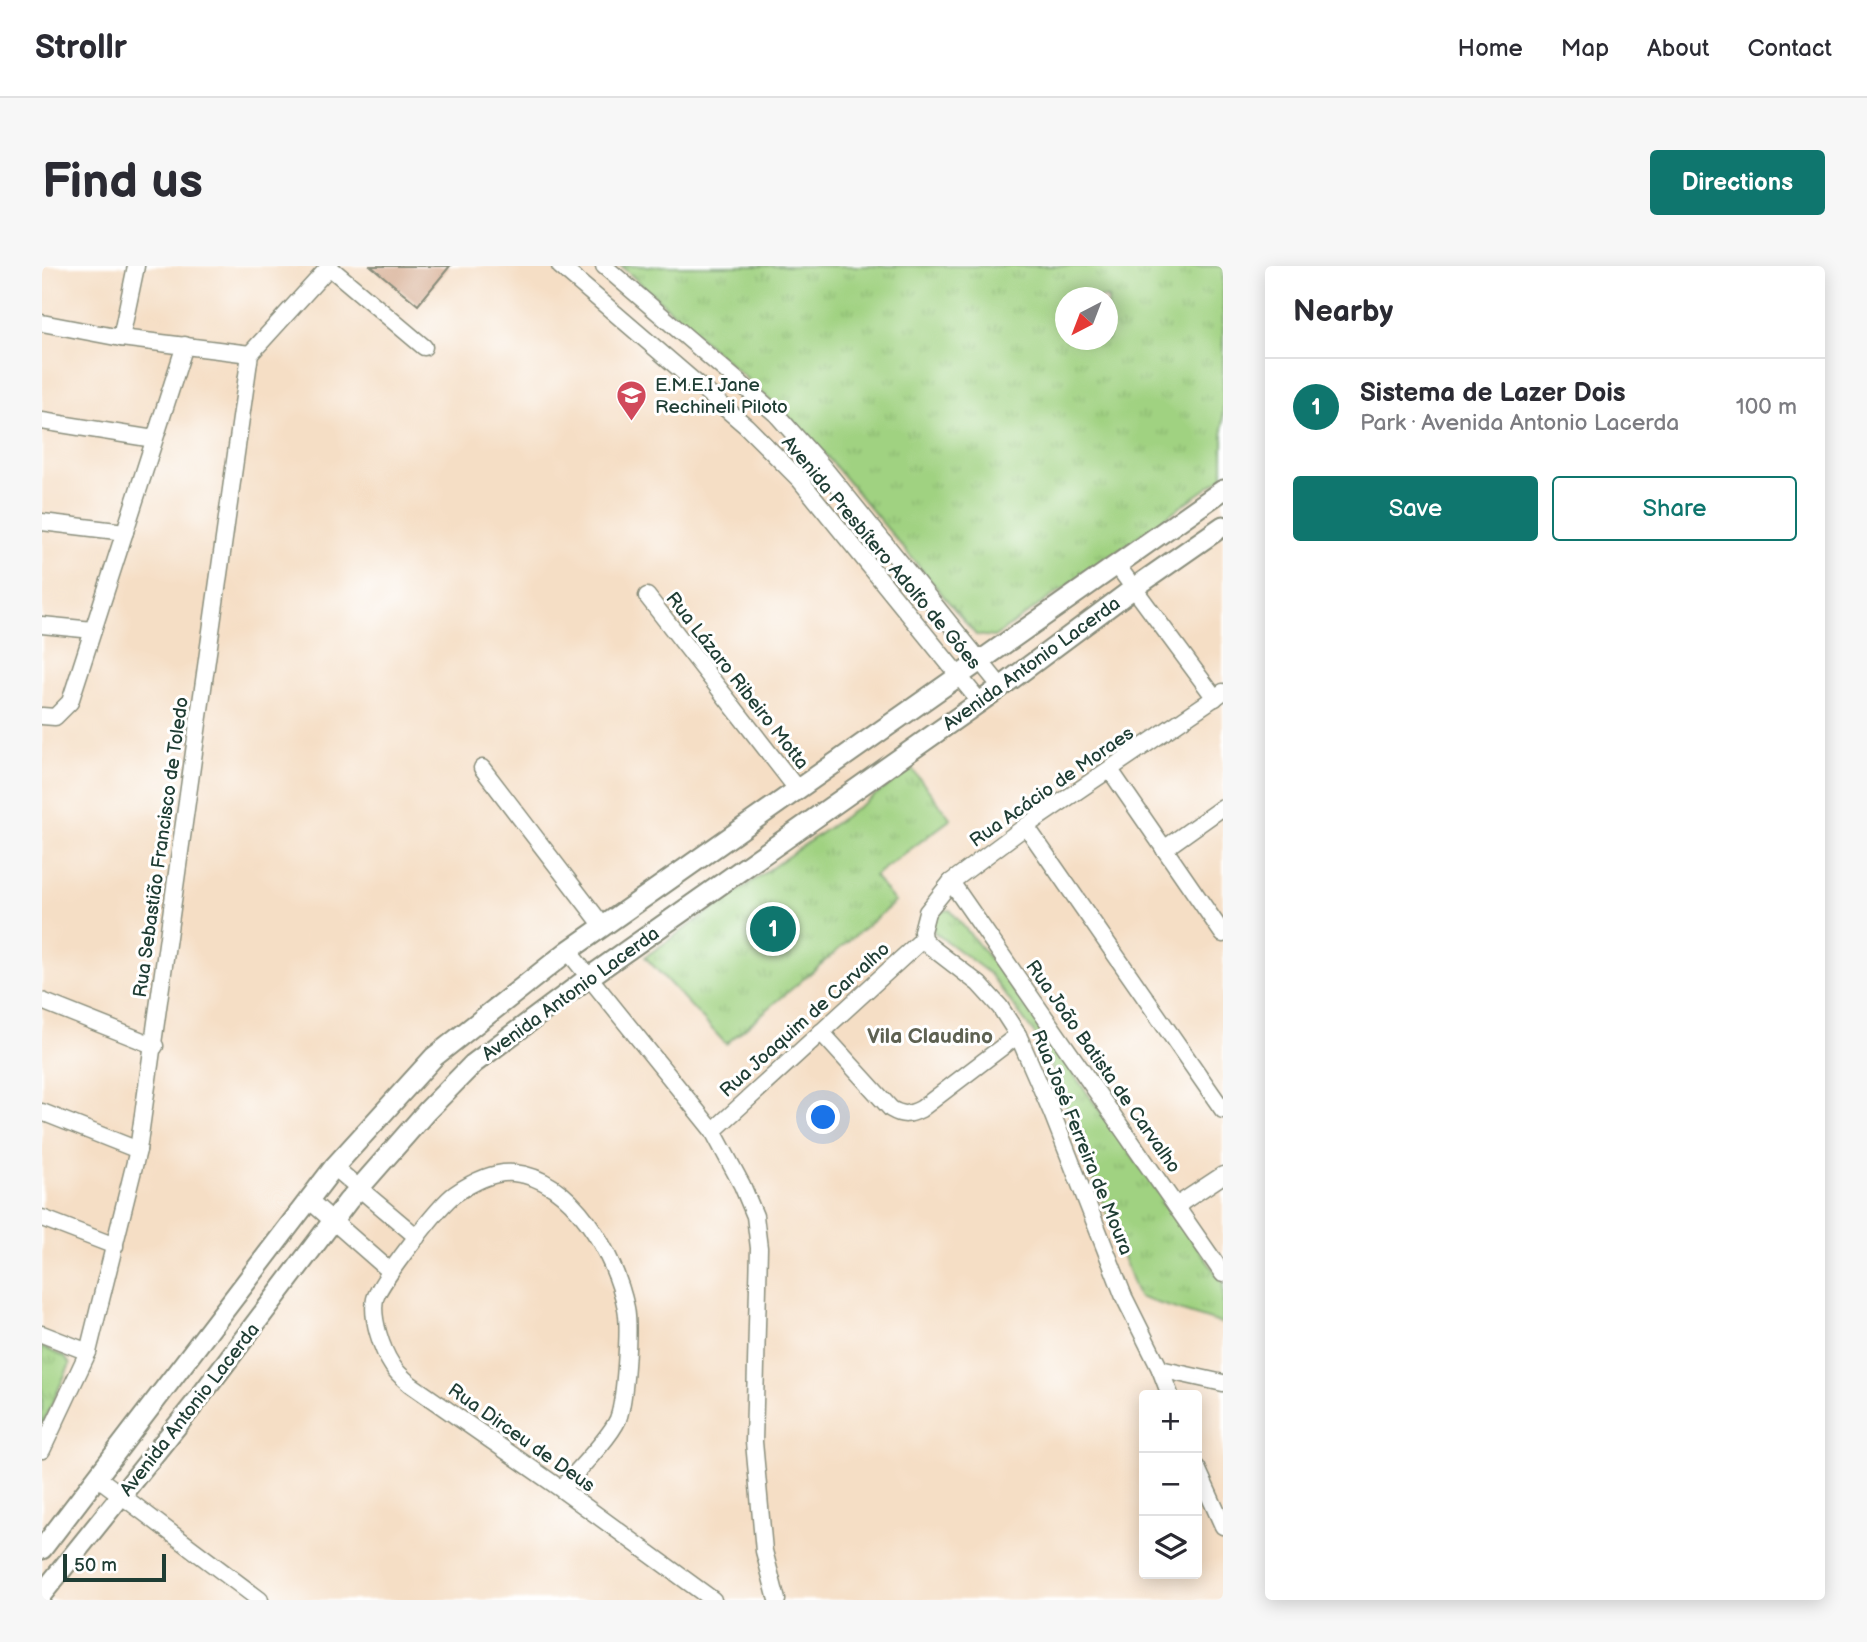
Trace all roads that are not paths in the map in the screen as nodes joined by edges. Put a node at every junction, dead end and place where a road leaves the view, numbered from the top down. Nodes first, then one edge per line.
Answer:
1 (136, 266) edge
2 (329, 266) edge
3 (560, 266) edge
4 (604, 266) edge
5 (42, 323) edge
6 (121, 338) junction
7 (185, 345) junction
8 (424, 347) dead end
9 (250, 354) junction
10 (42, 421) edge
11 (154, 439) junction
12 (1223, 490) edge
13 (42, 523) edge
14 (1223, 526) edge
15 (125, 532) junction
16 (1116, 564) junction
17 (1134, 588) junction
18 (647, 596) dead end
19 (42, 625) edge
20 (93, 630) junction
21 (981, 660) junction
22 (959, 675) junction
23 (1001, 687) junction
24 (1219, 695) edge
25 (980, 702) junction
26 (49, 716) edge
27 (482, 768) dead end
28 (1110, 770) junction
29 (797, 789) junction
30 (1223, 807) edge
31 (1027, 825) junction
32 (1164, 849) junction
33 (951, 882) junction
34 (603, 926) junction
35 (1223, 934) edge
36 (923, 935) junction
37 (568, 951) junction
38 (588, 978) junction
39 (42, 1002) edge
40 (821, 1032) junction
41 (1018, 1035) junction
42 (155, 1045) junction
43 (1223, 1110) edge
44 (42, 1112) edge
45 (713, 1131) junction
46 (138, 1150) junction
47 (334, 1167) junction
48 (1223, 1175) edge
49 (360, 1188) junction
50 (309, 1200) junction
51 (1176, 1206) junction
52 (42, 1218) edge
53 (333, 1220) junction
54 (417, 1237) junction
55 (115, 1246) junction
56 (390, 1271) junction
57 (1223, 1274) edge
58 (42, 1334) edge
59 (88, 1352) junction
60 (1160, 1369) junction
61 (1223, 1383) edge
62 (1168, 1390) edge
63 (42, 1450) edge
64 (97, 1477) junction
65 (1202, 1482) edge
66 (561, 1489) junction
67 (1205, 1490) junction
68 (1223, 1494) edge
69 (122, 1495) junction
70 (1223, 1526) edge
71 (42, 1549) edge
72 (42, 1594) edge
73 (260, 1600) edge
74 (713, 1600) edge
75 (777, 1600) edge

1 - 6 street
2 - 8 street
2 - 9 street
3 - 22 street, Avenida Presbítero Adolfo de Góes
4 - 21 street, Avenida Presbítero Adolfo de Góes
5 - 6 street
6 - 7 street
7 - 9 street
7 - 11 street
9 - 42 street, Rua Sebastião Francisco de Toledo
10 - 11 street
11 - 15 street
12 - 16 main road, Avenida Antonio Lacerda
13 - 15 street
14 - 17 main road, Avenida Antonio Lacerda
15 - 20 street
16 - 17 street
16 - 21 main road, Avenida Antonio Lacerda
17 - 23 main road, Avenida Antonio Lacerda
17 - 24 street
18 - 29 street, Rua Lázaro Ribeiro Motta
19 - 20 street
20 - 26 street
21 - 22 main road, Avenida Antonio Lacerda
21 - 23 street, Avenida Presbítero Adolfo de Góes
22 - 25 street, Avenida Presbítero Adolfo de Góes
22 - 29 main road, Avenida Antonio Lacerda
23 - 25 main road, Avenida Antonio Lacerda
24 - 28 street, Rua Acácio de Moraes
25 - 38 main road, Avenida Antonio Lacerda
27 - 34 street
28 - 31 street, Rua Acácio de Moraes
28 - 32 street
29 - 34 main road, Avenida Antonio Lacerda
30 - 32 street
31 - 33 street, Rua Acácio de Moraes
31 - 43 street
32 - 35 street
33 - 36 street, Rua Acácio de Moraes
33 - 51 street, Rua João Batista de Carvalho
34 - 37 main road, Avenida Antonio Lacerda
36 - 40 street, Rua Joaquim de Carvalho
36 - 41 street, Rua José Ferreira de Moura
37 - 38 street
37 - 47 main road, Avenida Antonio Lacerda
38 - 45 street
38 - 49 main road, Avenida Antonio Lacerda
39 - 42 street
40 - 41 street
40 - 45 street, Rua Joaquim de Carvalho
41 - 60 street, Rua José Ferreira de Moura
42 - 46 street, Rua Sebastião Francisco de Toledo
44 - 46 street
45 - 75 street
46 - 55 street, Rua Sebastião Francisco de Toledo
47 - 49 street
47 - 50 main road, Avenida Antonio Lacerda
48 - 51 street
49 - 53 main road, Avenida Antonio Lacerda
49 - 54 street
50 - 53 street
50 - 64 main road, Avenida Antonio Lacerda
51 - 57 street, Rua João Batista de Carvalho
52 - 55 street
53 - 56 street
53 - 69 main road, Avenida Antonio Lacerda
54 - 56 street, Rua Dirceu de Deus
54 - 66 street, Rua Dirceu de Deus
55 - 59 street, Rua Sebastião Francisco de Toledo
56 - 66 street, Rua Dirceu de Deus
58 - 59 street
59 - 63 street, Rua Sebastião Francisco de Toledo
60 - 61 street
60 - 62 street, Rua José Ferreira de Moura
64 - 69 street
64 - 71 main road, Avenida Antonio Lacerda
65 - 67 street
66 - 74 street, Rua Dirceu de Deus
67 - 68 street
67 - 70 street
69 - 72 main road, Avenida Antonio Lacerda
69 - 73 street

